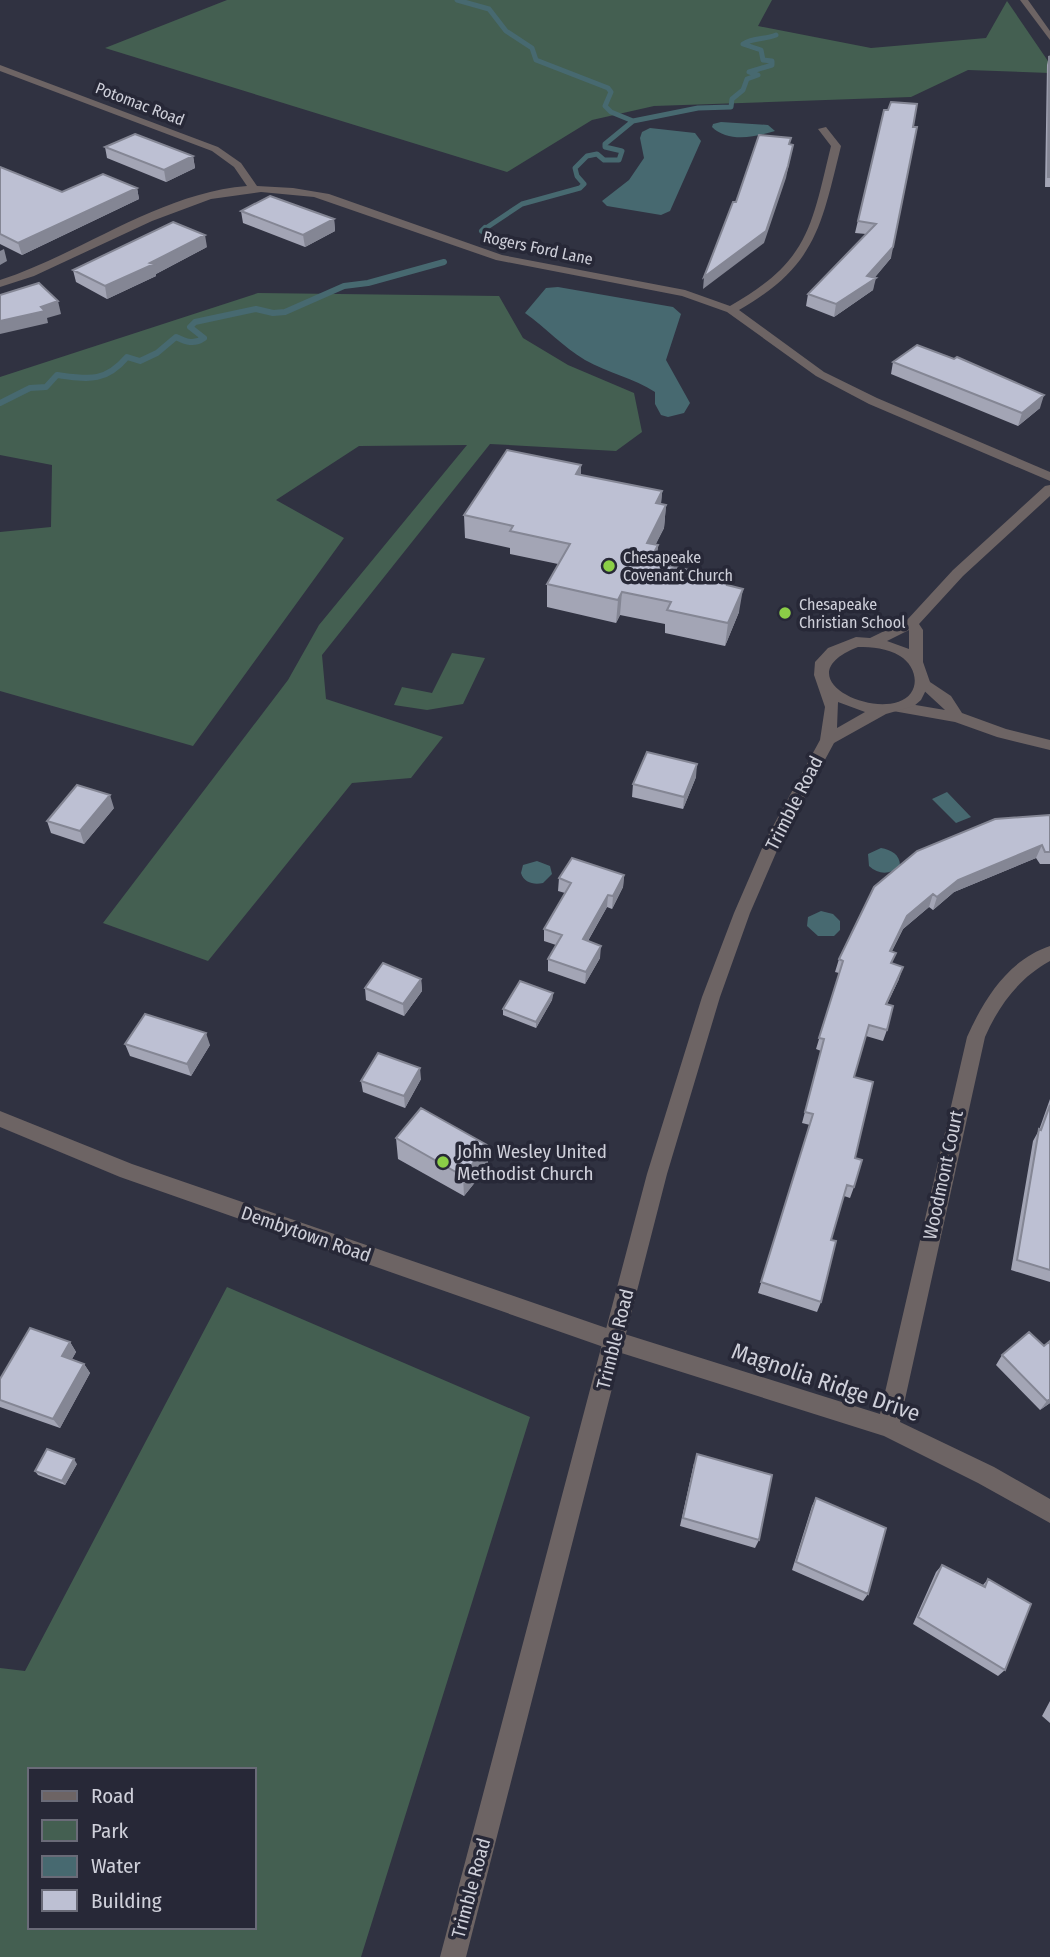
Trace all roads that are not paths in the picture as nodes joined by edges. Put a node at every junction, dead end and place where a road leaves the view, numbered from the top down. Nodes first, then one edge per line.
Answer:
1 (1024, 0) edge
2 (1050, 37) edge
3 (0, 68) edge
4 (823, 129) dead end
5 (254, 189) junction
6 (0, 284) edge
7 (731, 310) junction
8 (1050, 477) edge
9 (1050, 489) edge
10 (912, 623) junction
11 (873, 642) junction
12 (916, 662) junction
13 (924, 683) junction
14 (824, 684) junction
15 (898, 708) junction
16 (881, 710) junction
17 (957, 717) junction
18 (828, 740) junction
19 (1050, 745) edge
20 (1050, 953) edge
21 (0, 1119) edge
22 (615, 1341) junction
23 (888, 1427) junction
24 (1050, 1512) edge
25 (453, 1957) edge

1 - 2 street
3 - 5 street, Potomac Road
4 - 7 street
5 - 6 street, Rogers Ford Lane
5 - 7 street, Rogers Ford Lane
7 - 8 street, Rogers Ford Lane
9 - 10 street
10 - 11 street
10 - 12 street
11 - 12 street
11 - 14 street
12 - 13 street
13 - 15 street
13 - 17 street
14 - 16 street
14 - 18 street, Trimble Road
15 - 16 street
15 - 17 street
16 - 18 street, Trimble Road
17 - 19 street
18 - 22 street, Trimble Road
20 - 23 street, Woodmont Court
21 - 22 street, Dembytown Road
22 - 23 street, Magnolia Ridge Drive
22 - 25 street, Trimble Road
23 - 24 street, Magnolia Ridge Drive

